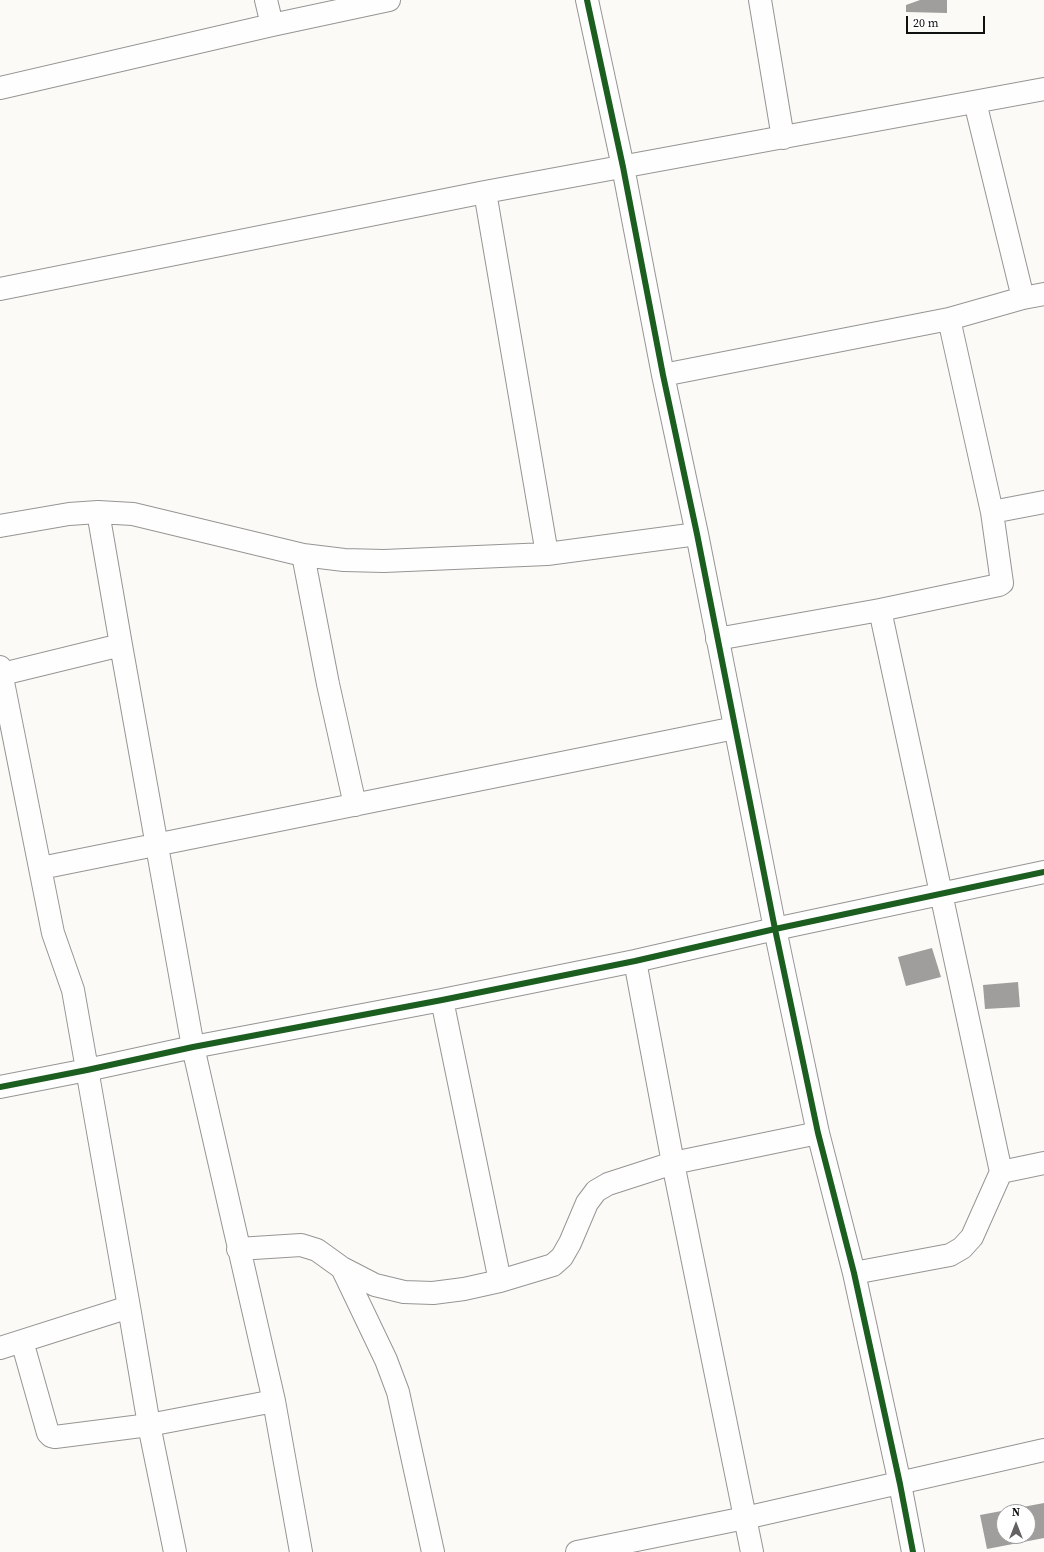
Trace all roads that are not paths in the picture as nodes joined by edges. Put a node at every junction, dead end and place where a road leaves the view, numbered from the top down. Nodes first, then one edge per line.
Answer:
1 (266, 0) edge
2 (389, 0) edge
3 (587, 0) edge
4 (760, 0) edge
5 (272, 25) junction
6 (0, 88) edge
7 (1044, 89) edge
8 (975, 102) junction
9 (783, 138) junction
10 (623, 167) junction
11 (486, 192) junction
12 (0, 289) edge
13 (1034, 296) edge
14 (949, 319) junction
15 (663, 375) junction
16 (1044, 502) edge
17 (98, 512) junction
18 (992, 512) junction
19 (0, 526) edge
20 (697, 534) junction
21 (547, 554) junction
22 (303, 555) junction
23 (880, 610) junction
24 (717, 639) junction
25 (121, 645) junction
26 (1, 671) edge
27 (6, 727) edge
28 (735, 728) junction
29 (355, 805) junction
30 (157, 844) junction
31 (41, 868) junction
32 (1044, 872) edge
33 (941, 893) junction
34 (775, 928) junction
35 (635, 961) junction
36 (442, 1000) junction
37 (193, 1047) junction
38 (87, 1070) junction
39 (0, 1087) edge
40 (818, 1133) junction
41 (673, 1163) junction
42 (1044, 1163) edge
43 (1001, 1172) junction
44 (238, 1249) junction
45 (342, 1268) junction
46 (854, 1273) junction
47 (500, 1281) junction
48 (129, 1307) junction
49 (22, 1341) junction
50 (0, 1348) edge
51 (274, 1401) junction
52 (148, 1425) junction
53 (1044, 1450) edge
54 (900, 1484) junction
55 (745, 1518) junction
56 (175, 1552) edge
57 (301, 1552) edge
58 (433, 1552) edge
59 (577, 1552) edge
60 (752, 1552) edge
61 (913, 1552) edge

1 - 5 street
2 - 5 street
3 - 10 street
4 - 9 street
5 - 6 street
7 - 8 street
8 - 9 street
8 - 13 street
9 - 10 street
10 - 11 street
10 - 15 street
11 - 12 street
11 - 21 street
13 - 14 street
14 - 15 street
14 - 18 street
15 - 20 street
16 - 18 street
17 - 19 street
17 - 22 street
17 - 25 street
18 - 23 street
20 - 21 street
20 - 24 street
21 - 22 street
22 - 29 street
23 - 24 street
23 - 33 street
24 - 28 street
25 - 26 street
25 - 30 street
26 - 27 street
27 - 31 street
28 - 29 street
28 - 34 street
29 - 30 street
30 - 31 street
30 - 37 street
31 - 38 street
32 - 33 street
33 - 34 street
33 - 43 street
34 - 35 street
34 - 40 street
35 - 36 street
35 - 41 street
36 - 37 street
36 - 47 street
37 - 38 street
37 - 44 street
38 - 39 street
38 - 48 street
40 - 41 street
40 - 46 street
41 - 47 street
41 - 55 street
42 - 43 street
43 - 46 street
44 - 45 street
44 - 51 street
45 - 47 street
45 - 58 street
46 - 54 street
48 - 49 street
48 - 52 street
49 - 50 street
49 - 52 street
51 - 52 street
51 - 57 street
52 - 56 street
53 - 54 street
54 - 55 street
54 - 61 street
55 - 59 street
55 - 60 street

